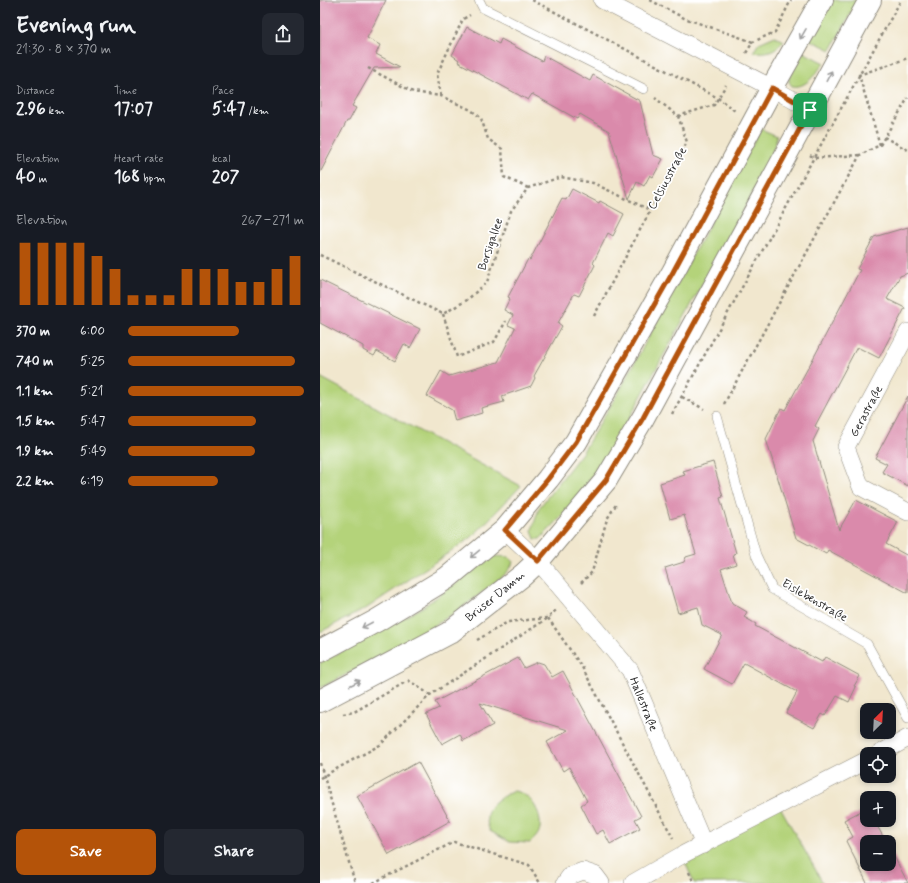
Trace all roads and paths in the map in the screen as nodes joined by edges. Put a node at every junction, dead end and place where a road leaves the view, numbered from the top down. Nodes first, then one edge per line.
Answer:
1 (532, 0) edge
2 (602, 0) edge
3 (650, 0) edge
4 (791, 0) edge
5 (822, 0) edge
6 (870, 0) edge
7 (901, 0) edge
8 (481, 4) edge
9 (753, 42) junction
10 (747, 51) dead end
11 (908, 58) edge
12 (368, 68) dead end
13 (858, 75) junction
14 (772, 88) junction
15 (644, 89) joint
16 (723, 91) dead end
17 (440, 96) junction
18 (718, 98) junction
19 (908, 98) edge
20 (734, 110) dead end
21 (810, 110) junction
22 (678, 116) junction
23 (884, 137) junction
24 (880, 145) junction
25 (908, 150) edge
26 (860, 155) junction
27 (814, 158) junction
28 (528, 188) junction
29 (650, 210) junction
30 (320, 255) edge
31 (444, 314) junction
32 (594, 316) dead end
33 (506, 321) dead end
34 (908, 332) edge
35 (682, 397) junction
36 (717, 416) junction
37 (670, 417) dead end
38 (619, 498) dead end
39 (908, 512) edge
40 (505, 530) junction
41 (538, 561) junction
42 (567, 597) junction
43 (548, 618) junction
44 (320, 651) edge
45 (408, 680) dead end
46 (430, 695) junction
47 (320, 701) edge
48 (908, 718) edge
49 (908, 738) edge
50 (892, 747) edge
51 (320, 763) edge
52 (860, 764) edge
53 (324, 776) junction
54 (320, 778) edge
55 (704, 845) junction
56 (682, 855) junction
57 (356, 883) edge
58 (373, 883) edge
59 (540, 883) edge
60 (565, 883) edge
61 (601, 883) edge
62 (633, 883) edge

1 - 18 path
2 - 14 street
3 - 9 path
4 - 9 path
5 -> 14 street
21 -> 6 street, Brüser Damm
7 - 13 path
8 - 15 lane
8 - 17 path
9 - 10 path
11 - 13 path
12 - 17 path
13 - 24 path
13 - 27 path
14 - 21 street
14 - 40 street
15 - 22 path
16 - 18 path
17 - 28 path
18 - 20 path
18 - 22 path
19 - 23 path
21 - 41 street, Brüser Damm
22 - 29 path, Celsiusstraße
23 - 24 path
23 - 25 path
24 - 26 path
26 - 27 path
26 - 36 path
27 - 35 path
28 - 29 path
28 - 31 path, Borsigallee
29 - 32 path, Celsiusstraße
30 - 31 path
31 - 33 path
34 - 39 street, Gerastraße
35 - 36 path
35 - 37 path
36 - 48 lane, Eislebenstraße
38 - 42 path
40 - 41 street, Hallestraße
40 -> 44 street
41 - 42 street, Hallestraße
47 -> 41 street, Brüser Damm
42 - 43 path
42 - 55 street, Hallestraße
43 - 46 path
43 - 56 path
45 - 46 path
46 - 53 path
49 - 50 street
51 - 53 path
52 - 55 street
53 - 54 path
53 - 57 path
55 - 56 street
56 - 62 street
58 - 59 path
60 - 61 street

